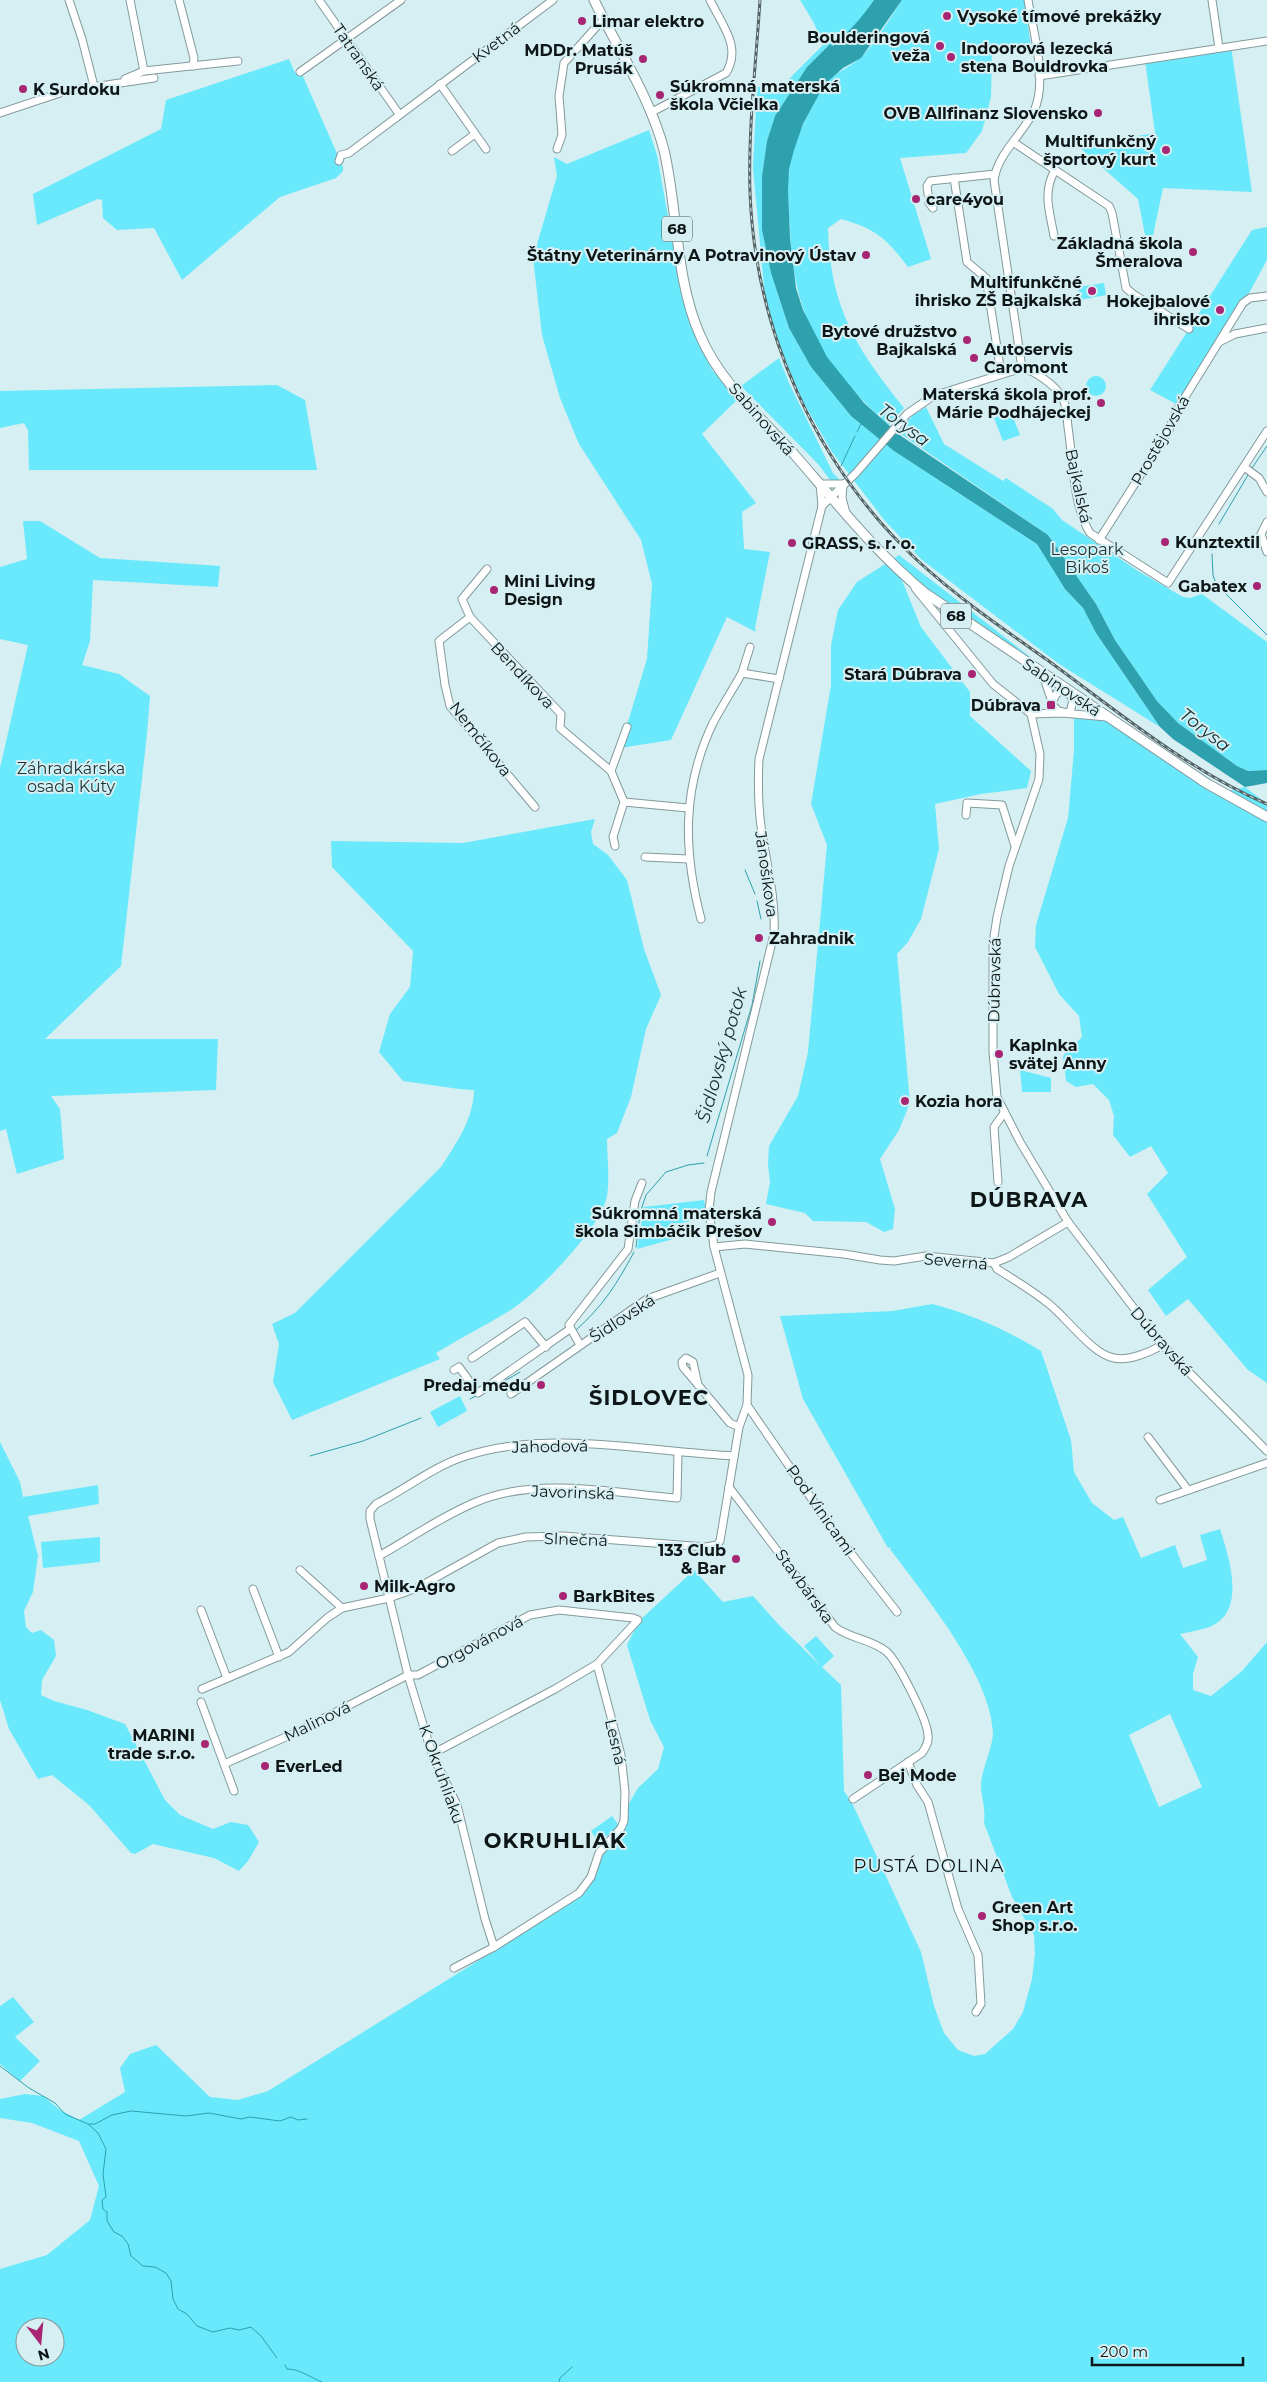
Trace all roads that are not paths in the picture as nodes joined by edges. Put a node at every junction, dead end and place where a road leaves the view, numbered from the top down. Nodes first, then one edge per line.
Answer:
1 (69, 0) edge
2 (130, 0) edge
3 (179, 0) edge
4 (319, 0) edge
5 (401, 0) edge
6 (553, 0) edge
7 (594, 0) edge
8 (710, 0) edge
9 (1028, 0) edge
10 (1212, 0) edge
11 (604, 20) junction
12 (346, 38) junction
13 (1267, 41) edge
14 (1220, 48) junction
15 (238, 61) dead end
16 (193, 66) junction
17 (144, 69) junction
18 (300, 72) dead end
19 (1039, 76) junction
20 (154, 78) dead end
21 (118, 82) junction
22 (440, 84) junction
23 (94, 86) junction
24 (652, 112) junction
25 (0, 113) edge
26 (399, 114) junction
27 (475, 134) junction
28 (1013, 142) junction
29 (486, 149) dead end
30 (557, 149) dead end
31 (452, 151) dead end
32 (339, 161) dead end
33 (1055, 170) junction
34 (995, 174) junction
35 (954, 178) junction
36 (928, 194) dead end
37 (1054, 236) dead end
38 (1267, 296) edge
39 (1230, 325) junction
40 (1267, 328) edge
41 (1189, 329) dead end
42 (1235, 334) junction
43 (1220, 341) junction
44 (1022, 368) junction
45 (1001, 373) junction
46 (1267, 431) edge
47 (1244, 467) junction
48 (820, 484) junction
49 (844, 484) junction
50 (1267, 492) edge
51 (831, 497) junction
52 (822, 506) junction
53 (847, 515) junction
54 (1267, 522) edge
55 (1099, 540) junction
56 (1267, 552) edge
57 (486, 569) dead end
58 (907, 578) junction
59 (470, 616) junction
60 (750, 647) dead end
61 (1037, 670) junction
62 (742, 673) junction
63 (779, 679) junction
64 (1068, 692) junction
65 (1053, 703) junction
66 (1048, 713) junction
67 (1062, 713) junction
68 (1031, 714) junction
69 (1107, 717) junction
70 (626, 727) dead end
71 (611, 771) junction
72 (624, 802) junction
73 (535, 807) dead end
74 (688, 808) junction
75 (966, 815) dead end
76 (1267, 817) edge
77 (615, 846) dead end
78 (1015, 847) junction
79 (645, 857) dead end
80 (689, 859) junction
81 (701, 919) dead end
82 (1004, 1113) junction
83 (998, 1182) dead end
84 (642, 1183) dead end
85 (1068, 1222) junction
86 (714, 1247) junction
87 (994, 1263) junction
88 (720, 1273) junction
89 (570, 1329) junction
90 (580, 1345) junction
91 (1162, 1345) junction
92 (546, 1347) junction
93 (472, 1358) dead end
94 (454, 1370) dead end
95 (698, 1385) dead end
96 (511, 1394) dead end
97 (747, 1405) junction
98 (739, 1427) junction
99 (1148, 1437) dead end
100 (1267, 1451) edge
101 (678, 1452) junction
102 (734, 1456) junction
103 (1267, 1463) edge
104 (729, 1487) junction
105 (1188, 1490) junction
106 (727, 1498) junction
107 (1160, 1500) dead end
108 (748, 1509) junction
109 (380, 1556) junction
110 (300, 1570) dead end
111 (253, 1589) dead end
112 (389, 1598) junction
113 (342, 1608) junction
114 (201, 1610) dead end
115 (897, 1612) dead end
116 (279, 1657) junction
117 (597, 1664) junction
118 (408, 1675) junction
119 (227, 1678) junction
120 (202, 1689) dead end
121 (201, 1702) dead end
122 (432, 1754) junction
123 (908, 1762) junction
124 (224, 1764) junction
125 (234, 1791) dead end
126 (853, 1799) dead end
127 (494, 1947) junction
128 (454, 1968) dead end
129 (976, 2012) dead end

1 - 23 street
2 - 17 street
3 - 16 street
4 - 12 street, Tatranská
5 - 12 street
6 - 22 street, Kvetná
7 - 11 main road, Sabinovská / 68
8 - 24 street
9 - 19 street
10 - 14 street
11 - 24 main road, Sabinovská / 68
11 - 30 street
12 - 18 street
12 - 26 street, Tatranská
13 - 14 street
14 - 19 street
15 - 16 street
16 - 17 street
17 - 21 street
19 - 28 street
20 - 21 street
21 - 23 street
22 - 26 street, Kvetná
22 - 27 street
23 - 25 street
24 - 48 main road, Sabinovská / 68
26 - 32 street, Kvetná
27 - 29 street
27 - 31 street
28 - 33 street
28 - 34 street
33 - 37 street
33 - 41 street
34 - 35 street
34 - 44 street
35 - 36 street
35 - 45 street
38 - 39 street, Prostějovská
39 - 42 street
39 - 43 street, Prostějovská
40 - 42 street
42 - 43 street
43 - 55 street, Prostějovská
44 - 45 street
44 - 55 street, Bajkalská
45 - 49 street
46 - 47 street
47 - 50 street
47 - 55 street, Bajkalská
48 - 49 street
48 - 51 main road, Sabinovská / 68
48 - 52 street
49 - 51 street
49 - 53 street
51 - 52 street
51 - 53 main road, Sabinovská / 68
52 - 63 street, Jánošíkova
53 - 58 main road, Sabinovská / 68
54 - 56 street
57 - 59 street
58 - 61 main road, Sabinovská / 68
58 - 68 street
59 - 71 street, Bendíkova
59 - 73 street, Nemčíkova
60 - 62 street
61 - 64 main road, Sabinovská / 68
61 - 65 street
62 - 63 street
62 - 74 street
63 - 86 street, Jánošíkova
64 - 65 street
64 - 67 street
64 - 69 main road, Sabinovská / 68
65 - 66 street
65 - 67 street
66 - 67 street
66 - 68 street
67 - 69 street
68 - 78 street, Dúbravská
69 - 76 main road, 68
70 - 71 street
71 - 72 street, Bendíkova
72 - 74 street
72 - 77 street
74 - 80 street
75 - 78 street
78 - 82 street, Dúbravská
79 - 80 street
80 - 81 street
82 - 83 street
82 - 85 street, Dúbravská
84 - 89 street, Šidlovská
85 - 87 street
85 - 91 street, Dúbravská
86 - 87 street, Severná
86 - 88 street, Jánošíkova
87 - 91 street, Severná
88 - 90 street, Šidlovská
88 - 97 street
89 - 90 street, Šidlovská
89 - 92 street
90 - 96 street, Šidlovská
91 - 100 street, Dúbravská
92 - 93 street
92 - 94 street
95 - 98 street
97 - 98 street
97 - 115 street, Pod Vinicami
98 - 102 street
99 - 105 street
101 - 102 street, Jahodová
101 - 109 street, Javorinská
101 - 109 street, Jahodová
102 - 104 street
103 - 105 street
104 - 106 street, Slnečná
104 - 108 street, Stavbárska
105 - 107 street
106 - 108 street, Stavbárska
106 - 112 street, Slnečná
108 - 123 street, Stavbárska
109 - 112 street, K Okruhliaku
110 - 113 street
111 - 116 street
112 - 113 street, Slnečná
112 - 118 street, K Okruhliaku
113 - 116 street
114 - 119 street
116 - 119 street
117 - 118 street, Orgovánová
117 - 122 street
117 - 127 street, Lesná
118 - 122 street, K Okruhliaku
118 - 124 street, Malinová
119 - 120 street
121 - 124 street
122 - 127 street, K Okruhliaku
123 - 126 street, Stavbárska
123 - 129 street
124 - 125 street
127 - 128 street

